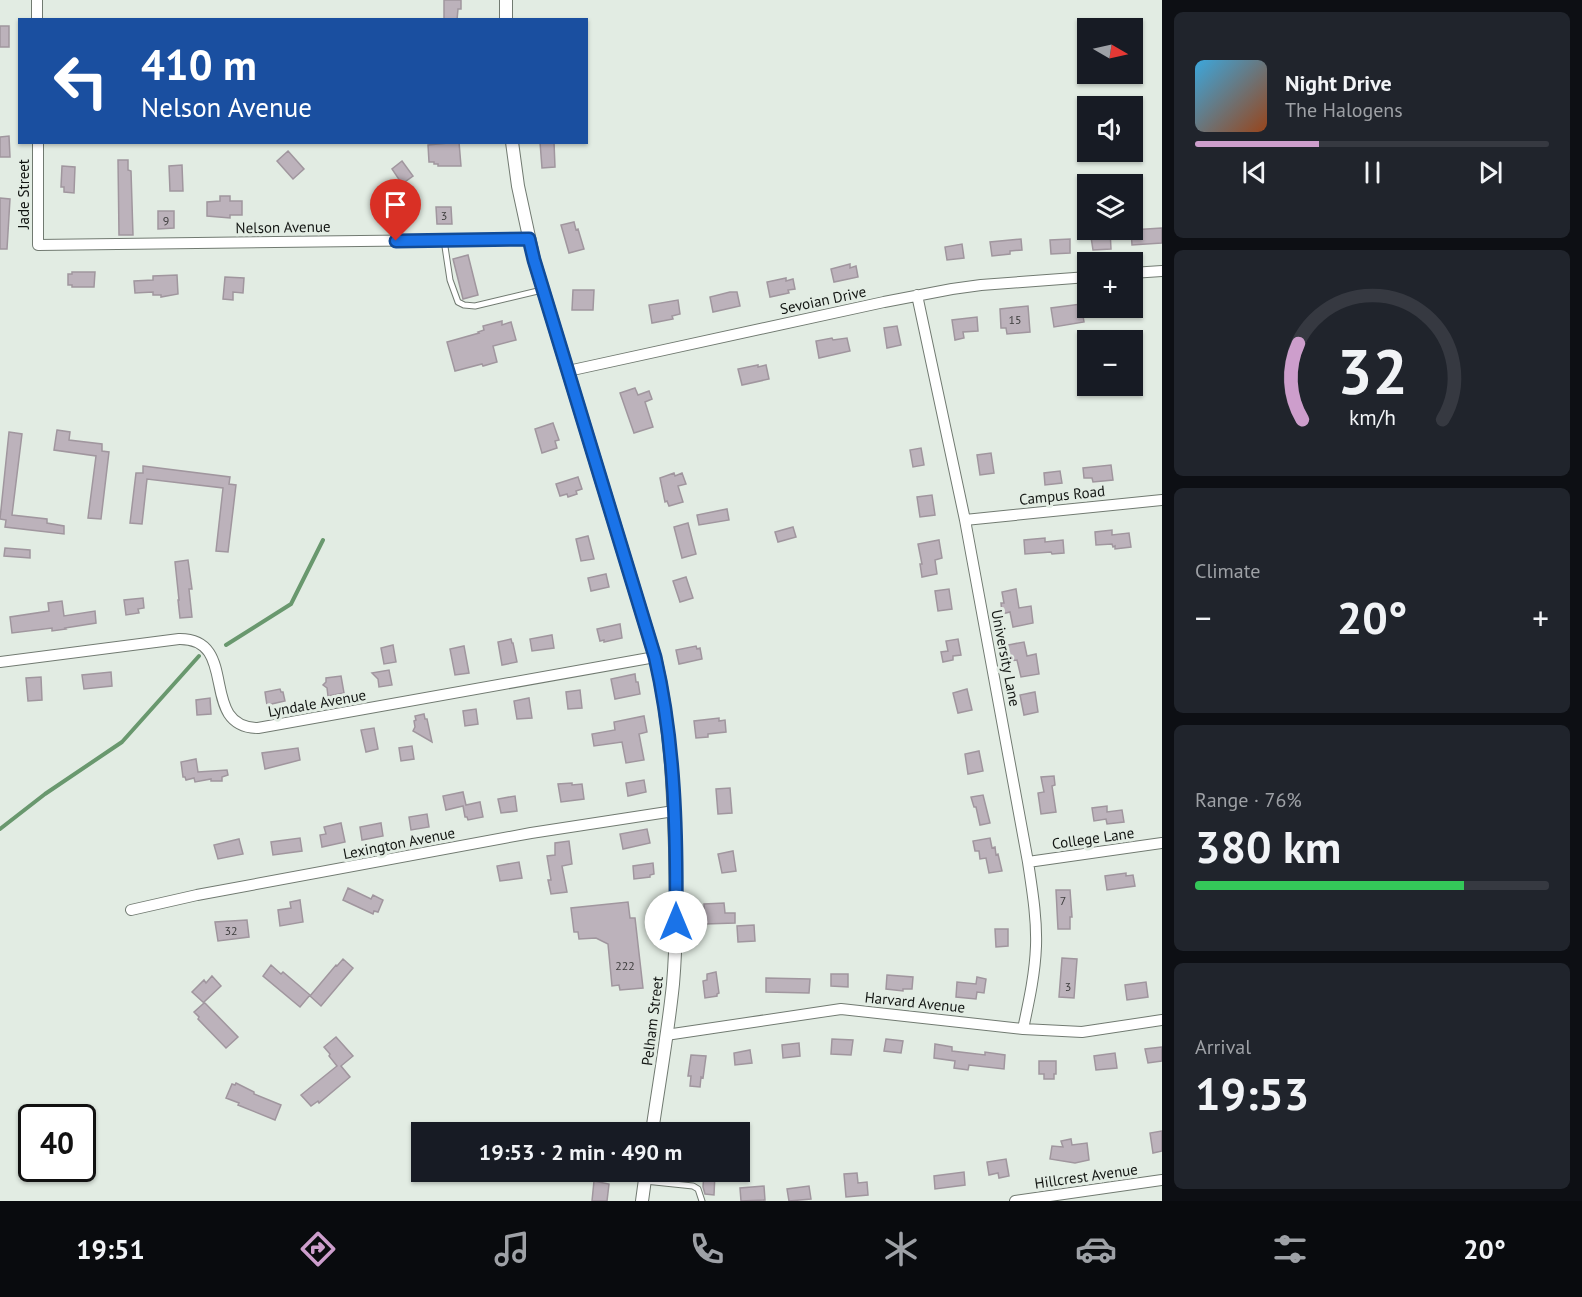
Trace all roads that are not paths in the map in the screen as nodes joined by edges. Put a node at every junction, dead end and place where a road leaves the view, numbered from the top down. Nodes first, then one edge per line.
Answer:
1 (37, 0) edge
2 (506, 0) edge
3 (37, 18) edge
4 (506, 18) edge
5 (38, 144) edge
6 (512, 144) edge
7 (529, 239) junction
8 (444, 240) junction
9 (38, 245) joint
10 (1162, 271) edge
11 (1143, 272) edge
12 (1077, 278) edge
13 (543, 289) junction
14 (917, 296) junction
15 (568, 371) junction
16 (1162, 500) edge
17 (965, 520) junction
18 (655, 657) junction
19 (0, 662) edge
20 (674, 811) junction
21 (1162, 843) edge
22 (1028, 861) junction
23 (131, 909) dead end
24 (1162, 1020) edge
25 (1023, 1029) junction
26 (666, 1035) junction
27 (653, 1122) edge
28 (1162, 1180) edge
29 (645, 1182) edge
30 (674, 1182) edge
31 (642, 1201) edge
32 (702, 1201) edge
33 (1015, 1201) edge

1 - 3 street
2 - 4 street
5 - 9 street, Jade Street
6 - 7 street, Pelham Street
7 - 8 street, Nelson Avenue
7 - 13 street, Pelham Street
8 - 9 street, Nelson Avenue
8 - 13 lane
10 - 11 street
12 - 14 street, Sevoian Drive
13 - 15 street, Pelham Street
14 - 15 street, Sevoian Drive
14 - 17 street, University Lane
15 - 18 street, Pelham Street
16 - 17 street, Campus Road
17 - 22 street, University Lane
18 - 19 street, Lyndale Avenue
18 - 20 street, Pelham Street
20 - 23 street, Lexington Avenue
20 - 26 street, Pelham Street
21 - 22 street, College Lane
22 - 25 street, University Lane
24 - 25 street, Harvard Avenue
25 - 26 street, Harvard Avenue
26 - 27 street, Pelham Street
28 - 33 street, Hillcrest Avenue
29 - 31 street
30 - 32 lane

